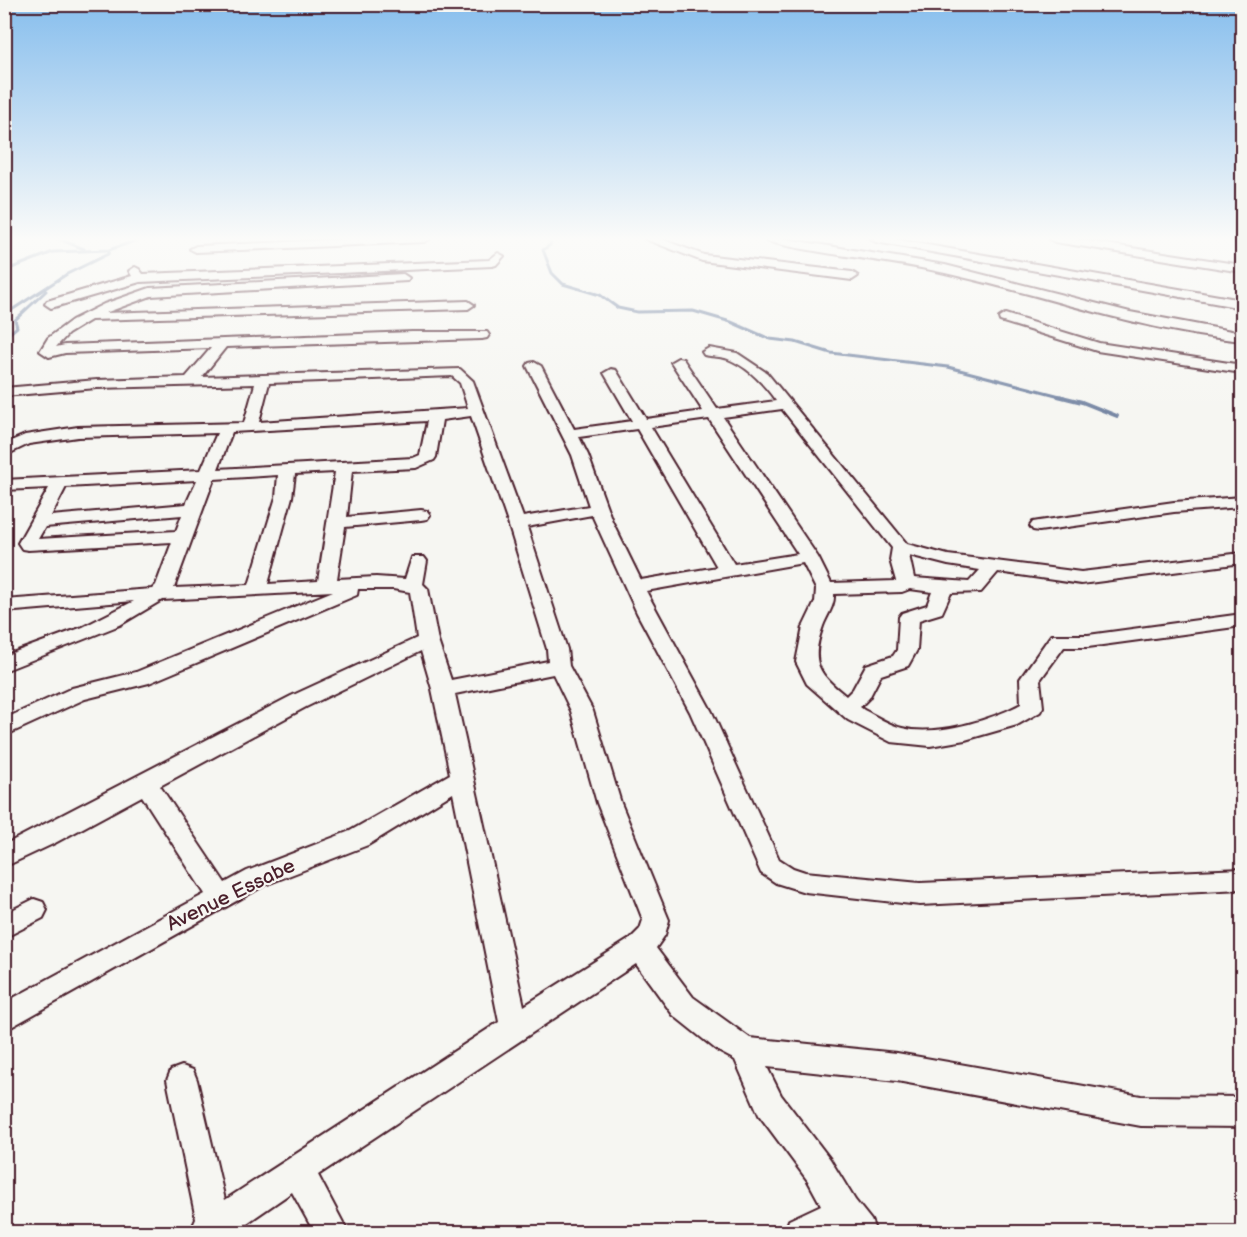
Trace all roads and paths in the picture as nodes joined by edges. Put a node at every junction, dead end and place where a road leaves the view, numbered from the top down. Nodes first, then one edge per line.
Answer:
1 (72, 297) edge
2 (132, 297) edge
3 (257, 297) edge
4 (384, 297) edge
5 (400, 297) edge
6 (413, 297) edge
7 (1049, 297) edge
8 (1201, 297) edge
9 (398, 303) junction
10 (51, 304) dead end
11 (1242, 304) edge
12 (468, 305) dead end
13 (200, 313) junction
14 (83, 318) junction
15 (1005, 318) dead end
16 (482, 335) dead end
17 (1242, 337) edge
18 (221, 344) junction
19 (176, 346) junction
20 (709, 352) dead end
21 (678, 362) dead end
22 (534, 366) dead end
23 (1242, 369) edge
24 (611, 373) dead end
25 (264, 379) junction
26 (189, 383) junction
27 (4, 392) edge
28 (786, 404) junction
29 (477, 411) junction
30 (713, 413) junction
31 (435, 416) junction
32 (641, 424) junction
33 (227, 426) junction
34 (250, 427) junction
35 (569, 434) junction
36 (6, 453) edge
37 (344, 468) junction
38 (287, 470) junction
39 (207, 475) junction
40 (61, 481) junction
41 (4, 485) edge
42 (1242, 502) edge
43 (193, 509) junction
44 (599, 509) junction
45 (421, 514) dead end
46 (38, 522) junction
47 (517, 523) junction
48 (337, 524) junction
49 (1039, 526) dead end
50 (183, 536) junction
51 (901, 548) junction
52 (809, 557) junction
53 (1242, 558) edge
54 (418, 561) dead end
55 (993, 566) junction
56 (729, 572) junction
57 (906, 582) junction
58 (364, 585) junction
59 (413, 585) junction
60 (943, 586) junction
61 (326, 587) junction
62 (635, 587) junction
63 (825, 589) junction
64 (257, 590) junction
65 (159, 594) junction
66 (4, 606) edge
67 (1242, 620) edge
68 (428, 641) junction
69 (4, 664) edge
70 (560, 666) junction
71 (443, 690) junction
72 (846, 707) junction
73 (4, 728) edge
74 (461, 778) junction
75 (146, 783) junction
76 (4, 857) edge
77 (1242, 879) edge
78 (221, 897) junction
79 (34, 910) dead end
80 (4, 927) edge
81 (639, 947) junction
82 (4, 1018) edge
83 (515, 1028) junction
84 (746, 1051) junction
85 (182, 1080) dead end
86 (1242, 1112) edge
87 (297, 1170) junction
88 (851, 1222) edge
89 (210, 1229) edge
90 (332, 1233) edge
91 (801, 1233) edge

1 - 10 street
2 - 14 street
3 - 9 street
4 - 9 street
5 - 9 street
6 - 9 street
7 - 17 street
8 - 11 street
9 - 12 street
9 - 13 street
9 - 16 street
9 - 18 street
13 - 14 street
13 - 19 street
14 - 19 street
15 - 23 street
18 - 19 street
18 - 26 street
20 - 28 street
21 - 30 street
22 - 35 street
24 - 32 street
25 - 26 street
25 - 29 street
25 - 34 street
26 - 27 street
28 - 30 street
28 - 51 street
29 - 31 street
29 - 47 street
30 - 32 street
30 - 52 street
31 - 34 street
31 - 37 street
32 - 35 street
32 - 56 street
33 - 34 street
33 - 36 street
33 - 39 street
35 - 44 street
37 - 38 street
37 - 48 street
38 - 39 street
38 - 64 street
39 - 40 street
39 - 43 street
40 - 41 street
40 - 46 street
42 - 49 street
43 - 46 street
43 - 50 street
44 - 47 street
44 - 62 street
45 - 48 street
46 - 50 street
47 - 70 street
48 - 61 street
50 - 65 street
51 - 55 street
51 - 57 street
52 - 56 street
52 - 63 street
53 - 55 street
54 - 59 street
55 - 60 street
56 - 62 street
57 - 60 street
57 - 63 street
58 - 59 street
58 - 61 street
58 - 73 street
59 - 68 street
60 - 72 street
61 - 64 street
62 - 77 street
63 - 72 street
64 - 65 street
65 - 66 street
65 - 69 street
67 - 72 street
68 - 71 street
68 - 75 street
70 - 71 street
70 - 81 street
71 - 74 street
74 - 78 street, Avenue Essabe
74 - 83 street
75 - 76 street
75 - 78 street
78 - 82 street, Avenue Essabe
79 - 80 street
81 - 83 street
81 - 84 street
83 - 87 street
84 - 86 street
84 - 88 street
85 - 89 street
87 - 89 street
87 - 90 street
88 - 91 street

